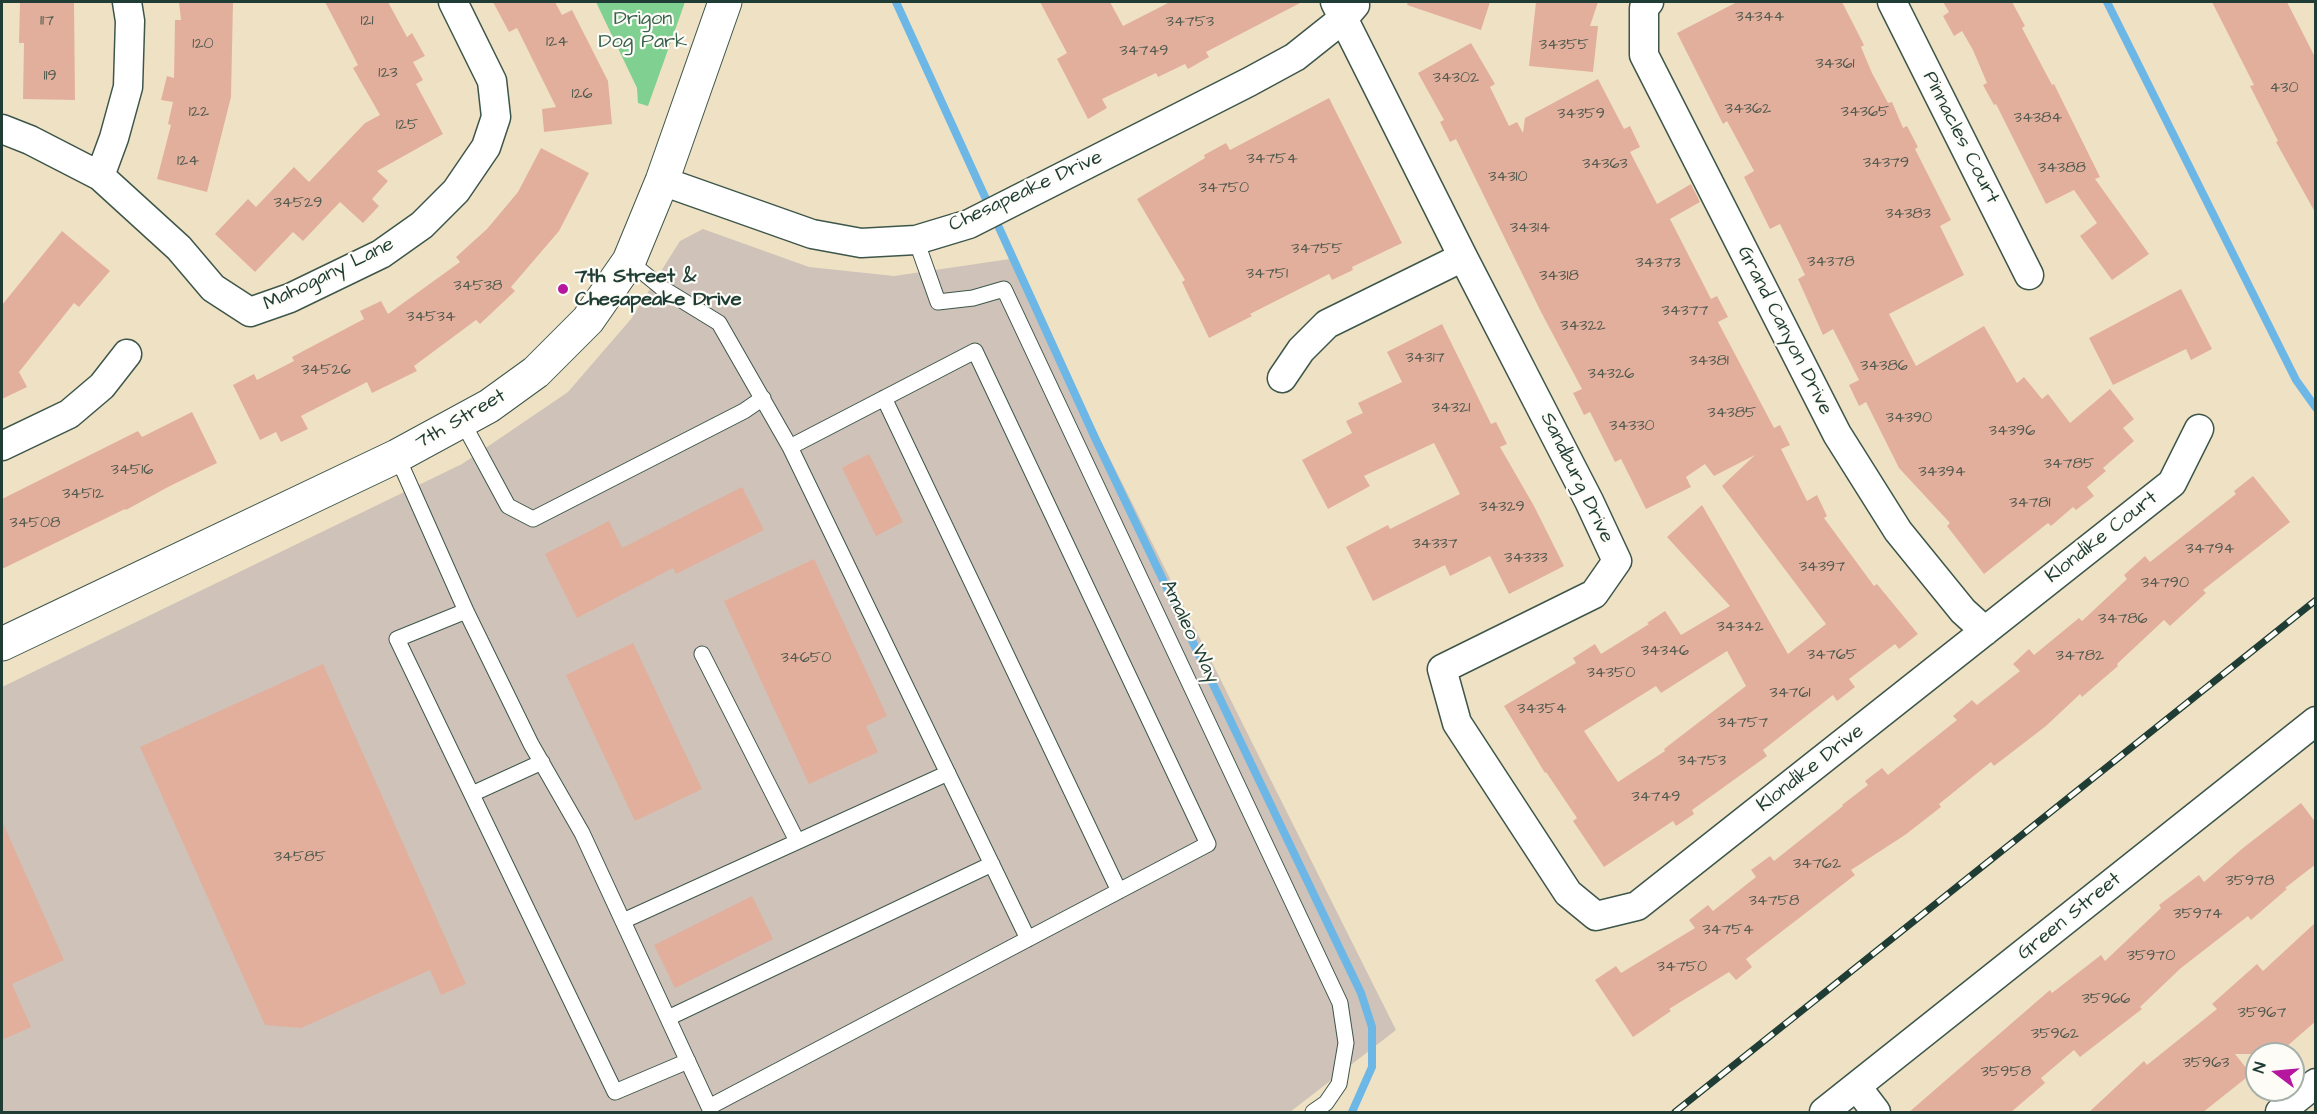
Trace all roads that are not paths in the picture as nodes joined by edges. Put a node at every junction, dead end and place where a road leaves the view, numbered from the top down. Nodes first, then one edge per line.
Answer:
1 (127, 2) edge
2 (453, 2) edge
3 (724, 2) edge
4 (1649, 2) edge
5 (1892, 2) edge
6 (1346, 7) edge
7 (2, 129) edge
8 (100, 176) junction
9 (662, 181) junction
10 (916, 240) junction
11 (1463, 257) junction
12 (629, 261) junction
13 (2029, 275) dead end
14 (127, 354) dead end
15 (1282, 378) dead end
16 (884, 398) junction
17 (763, 399) junction
18 (462, 421) junction
19 (2199, 429) dead end
20 (2, 446) edge
21 (790, 447) junction
22 (397, 456) junction
23 (466, 611) junction
24 (1985, 631) junction
25 (2, 644) edge
26 (702, 654) dead end
27 (2316, 721) edge
28 (542, 762) junction
29 (948, 773) junction
30 (472, 794) junction
31 (797, 841) junction
32 (992, 864) junction
33 (1119, 891) junction
34 (1637, 906) joint
35 (623, 921) junction
36 (1028, 939) junction
37 (668, 1018) junction
38 (688, 1060) junction
39 (2316, 1083) edge
40 (1857, 1087) junction
41 (1313, 1113) edge
42 (1824, 1113) edge
43 (1876, 1113) edge
44 (2280, 1113) edge

1 - 8 street
2 - 8 street, Mahogany Lane
3 - 9 street, 7th Street
4 - 24 street, Grand Canyon Drive
5 - 13 street, Pinnacles Court
6 - 10 street, Chesapeake Drive
6 - 11 street, Sandburg Drive
7 - 8 street
9 - 10 street, Chesapeake Drive
9 - 12 street, 7th Street
10 - 41 lane, Amaleo Way
11 - 15 street
11 - 34 street, Sandburg Drive
12 - 17 lane
12 - 18 street, 7th Street
14 - 20 street
16 - 21 lane
16 - 33 lane
16 - 33 lane
17 - 18 lane
17 - 21 lane
18 - 22 street, 7th Street
19 - 24 street, Klondike Court
21 - 29 lane
22 - 23 lane
22 - 25 street, 7th Street
23 - 28 lane
23 - 30 lane
24 - 34 street, Klondike Drive
26 - 31 lane
27 - 40 street, Green Street
28 - 30 lane
28 - 35 lane
29 - 31 lane
29 - 32 lane
30 - 38 lane
31 - 35 lane
32 - 36 lane
32 - 37 lane
33 - 36 lane
35 - 37 lane
36 - 38 lane
37 - 38 lane
39 - 44 street
40 - 42 street, Green Street
40 - 43 street

